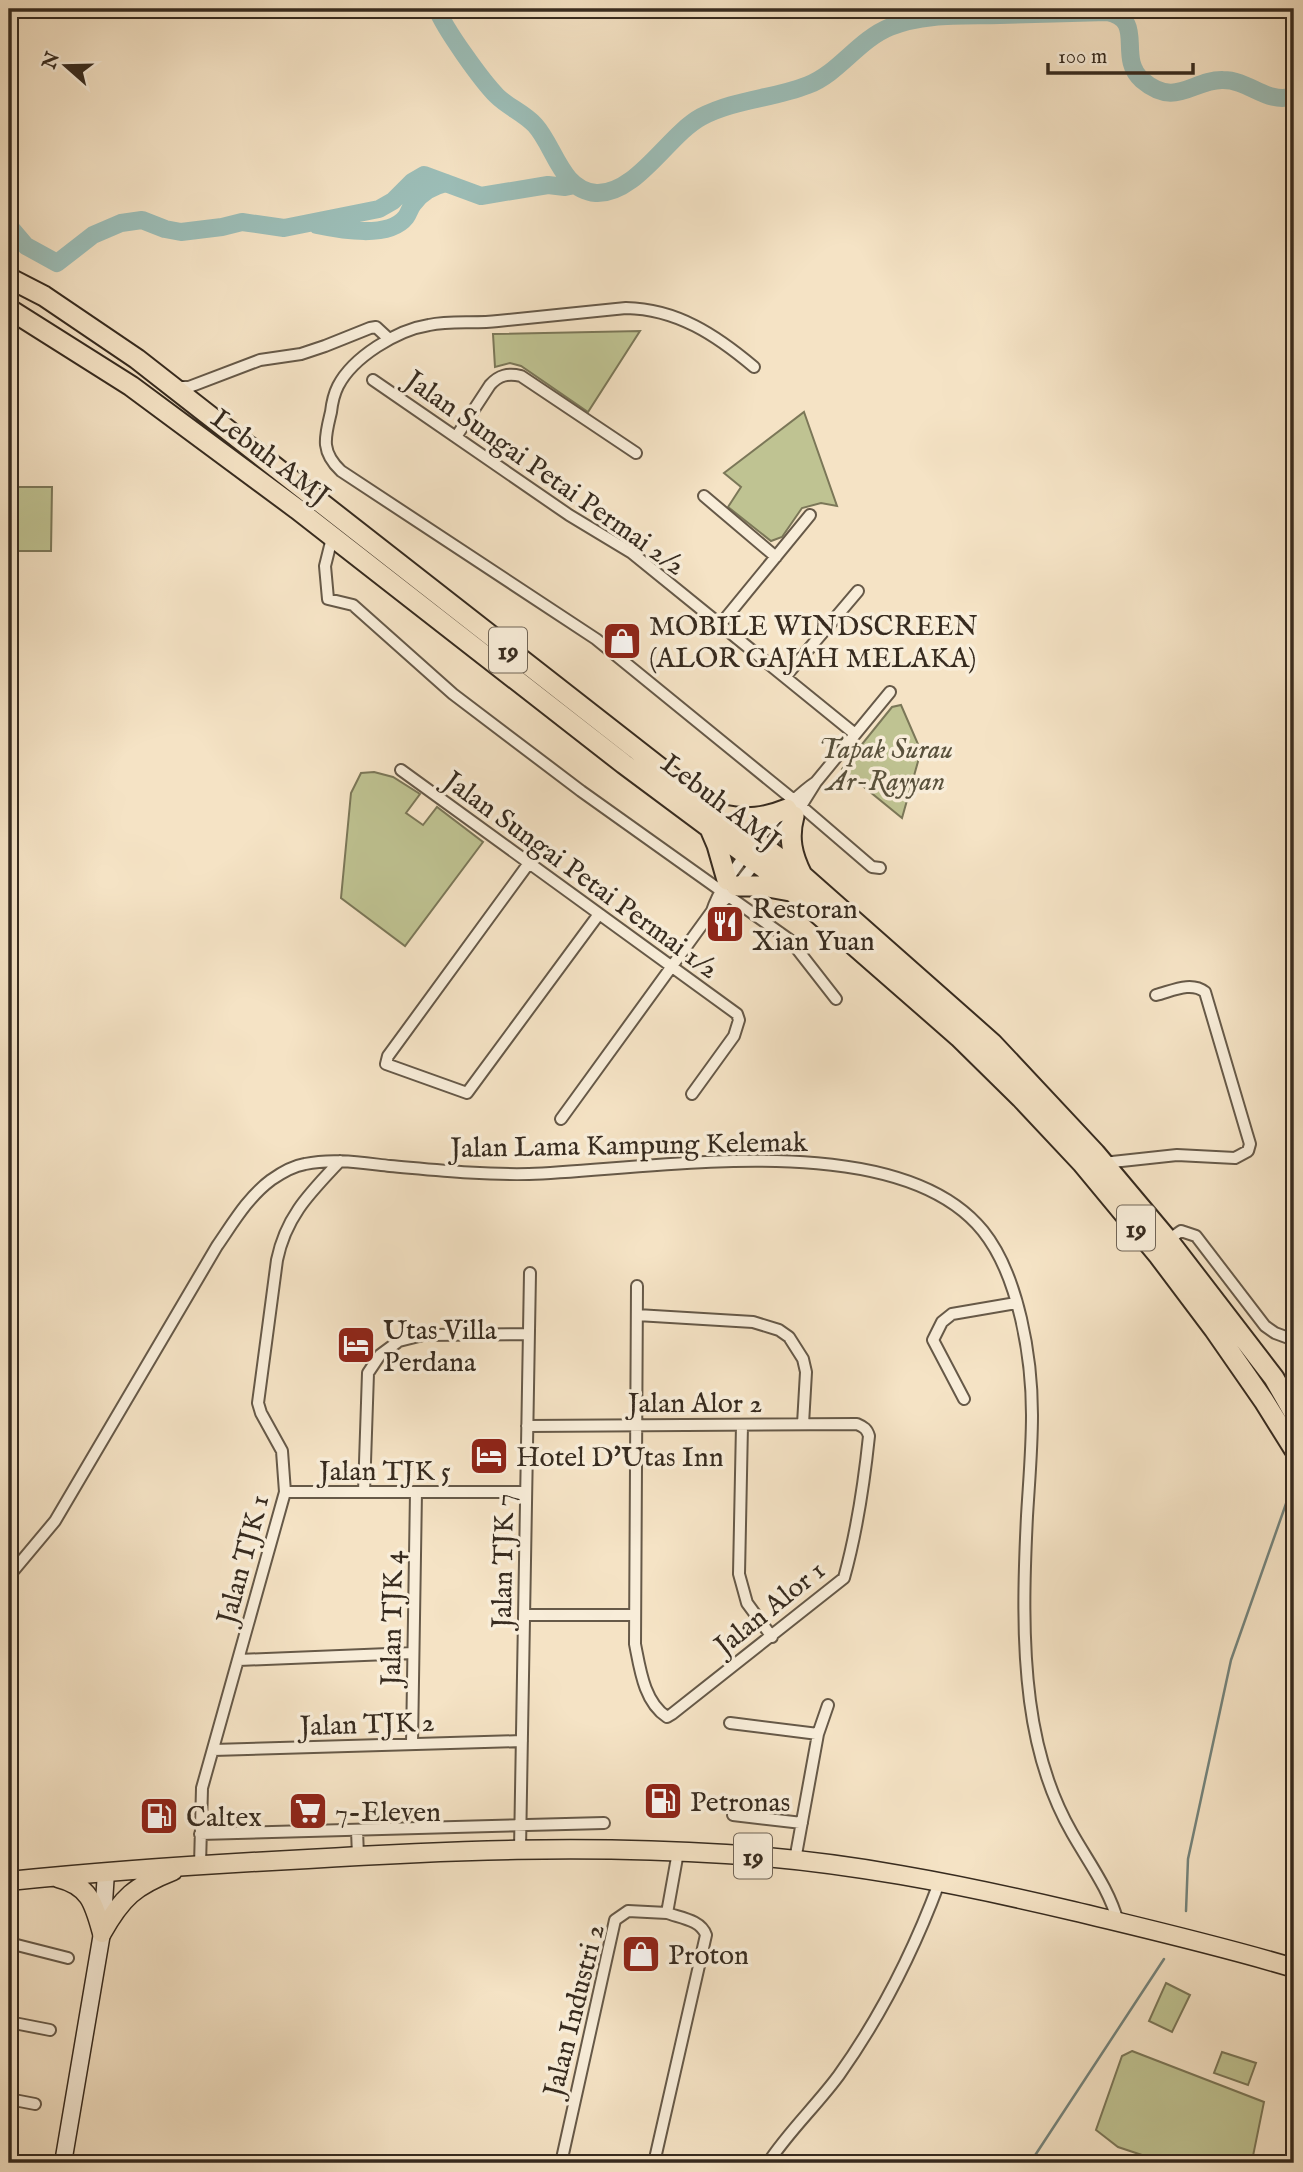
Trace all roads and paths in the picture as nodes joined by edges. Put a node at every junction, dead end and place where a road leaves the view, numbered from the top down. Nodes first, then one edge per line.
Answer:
1 (9, 278) edge
2 (9, 309) edge
3 (389, 339) junction
4 (754, 367) dead end
5 (373, 380) dead end
6 (172, 387) junction
7 (456, 437) junction
8 (636, 453) dead end
9 (704, 496) dead end
10 (810, 515) dead end
11 (332, 538) junction
12 (776, 557) junction
13 (858, 591) dead end
14 (720, 625) junction
15 (785, 677) junction
16 (890, 692) dead end
17 (855, 734) junction
18 (401, 770) dead end
19 (794, 808) junction
20 (714, 821) junction
21 (756, 852) junction
22 (529, 863) junction
23 (880, 868) dead end
24 (798, 884) junction
25 (728, 888) junction
26 (599, 914) junction
27 (671, 967) junction
28 (1156, 995) dead end
29 (836, 999) dead end
30 (692, 1094) dead end
31 (561, 1119) dead end
32 (340, 1161) junction
33 (1103, 1163) junction
34 (1168, 1240) junction
35 (530, 1273) dead end
36 (637, 1286) dead end
37 (1016, 1303) junction
38 (637, 1315) junction
39 (529, 1334) junction
40 (1294, 1340) edge
41 (964, 1399) dead end
42 (1294, 1413) edge
43 (803, 1424) junction
44 (636, 1425) junction
45 (742, 1425) junction
46 (527, 1426) junction
47 (862, 1426) joint
48 (1291, 1444) edge
49 (285, 1492) junction
50 (364, 1492) junction
51 (416, 1492) junction
52 (526, 1492) junction
53 (9, 1576) edge
54 (524, 1615) junction
55 (635, 1615) junction
56 (772, 1637) junction
57 (413, 1653) junction
58 (239, 1660) junction
59 (828, 1705) dead end
60 (730, 1723) dead end
61 (818, 1734) junction
62 (522, 1741) junction
63 (412, 1744) junction
64 (213, 1750) junction
65 (733, 1815) dead end
66 (604, 1823) dead end
67 (802, 1824) junction
68 (520, 1825) junction
69 (357, 1830) junction
70 (200, 1834) junction
71 (520, 1849) junction
72 (678, 1852) junction
73 (358, 1856) junction
74 (795, 1860) junction
75 (193, 1865) junction
76 (106, 1872) junction
77 (54, 1877) junction
78 (9, 1881) edge
79 (939, 1883) junction
80 (667, 1913) junction
81 (1118, 1922) junction
82 (102, 1933) junction
83 (9, 1943) edge
84 (68, 1958) dead end
85 (1294, 1968) edge
86 (9, 2022) edge
87 (50, 2030) dead end
88 (9, 2099) edge
89 (35, 2104) dead end
90 (63, 2163) edge
91 (561, 2163) edge
92 (654, 2163) edge
93 (768, 2163) edge

1 - 6 highway, Lebuh AMJ / 19
2 - 11 highway, Lebuh AMJ / 19
3 - 4 street
3 - 6 street
3 - 19 street
5 - 7 street, Jalan Sungai Petai Permai 2/2
6 - 20 highway, Lebuh AMJ / 19
7 - 8 street
7 - 14 street, Jalan Sungai Petai Permai 2/2
9 - 12 street
10 - 12 street
11 - 20 highway, Lebuh AMJ / 19
11 - 25 street
12 - 14 street
13 - 15 street
14 - 15 street, Jalan Sungai Petai Permai 2/2
15 - 17 street, Jalan Sungai Petai Permai 2/2
16 - 17 street
17 - 19 street
18 - 22 street, Jalan Sungai Petai Permai 1/2
19 - 20 highway
19 - 21 street
19 - 23 street
19 - 24 highway
20 - 21 highway, Lebuh AMJ / 19
20 - 25 highway
21 - 24 highway, Lebuh AMJ / 19
21 - 25 street
22 - 26 street, Jalan Sungai Petai Permai 1/2
22 - 26 street
24 - 25 highway
24 - 33 highway, Lebuh AMJ / 19
24 - 48 highway, Lebuh AMJ / 19
25 - 27 street
25 - 29 street
26 - 27 street, Jalan Sungai Petai Permai 1/2
27 - 30 street, Jalan Sungai Petai Permai 1/2
27 - 31 street
28 - 33 street
32 - 37 street, Jalan Lama Kampung Kelemak
32 - 49 street, Jalan TJK 1
32 - 53 street, Jalan Lama Kampung Kelemak
33 - 34 highway, Lebuh AMJ / 19
34 - 40 street
34 - 42 highway, Lebuh AMJ / 19
35 - 39 street, Jalan TJK 7
36 - 38 street
37 - 41 street
37 - 81 street, Jalan Lama Kampung Kelemak
38 - 43 street
38 - 44 street
39 - 46 street, Jalan TJK 7
39 - 50 street
43 - 45 street, Jalan Alor 2
43 - 47 street, Jalan Alor 2
44 - 45 street, Jalan Alor 2
44 - 46 street, Jalan Alor 2
44 - 55 street
45 - 56 street
46 - 52 street, Jalan TJK 7
47 - 56 street, Jalan Alor 1
49 - 50 street, Jalan TJK 5
49 - 58 street, Jalan TJK 1
50 - 51 street, Jalan TJK 5
51 - 52 street, Jalan TJK 5
51 - 57 street, Jalan TJK 4
52 - 54 street, Jalan TJK 7
54 - 55 street
54 - 62 street, Jalan TJK 7
55 - 56 street, Jalan Alor 1
57 - 58 street
57 - 63 street, Jalan TJK 4
58 - 64 street, Jalan TJK 1
59 - 61 street
60 - 61 street
61 - 67 street
62 - 63 street, Jalan TJK 2
62 - 68 street, Jalan TJK 7
63 - 64 street, Jalan TJK 2
64 - 70 street, Jalan TJK 1
65 - 67 street
66 - 68 street
67 - 74 street
68 - 69 street
68 - 71 street, Jalan TJK 7
69 - 70 street
69 - 73 street
70 - 75 street, Jalan TJK 1
71 - 72 main road, 19
71 - 73 main road, 19
72 - 74 main road, 19
72 - 80 street
73 - 75 main road, 19
74 - 79 main road, 19
75 - 76 main road, 19
75 - 82 main road
76 - 77 main road, 19
76 - 82 street
77 - 78 main road, 19
77 - 82 main road
79 - 81 main road, 19
79 - 93 street
80 - 91 street, Jalan Industri 2
80 - 92 street, Jalan Industri 2
81 - 85 main road, 19
82 - 90 street
83 - 84 street
86 - 87 street
88 - 89 street

